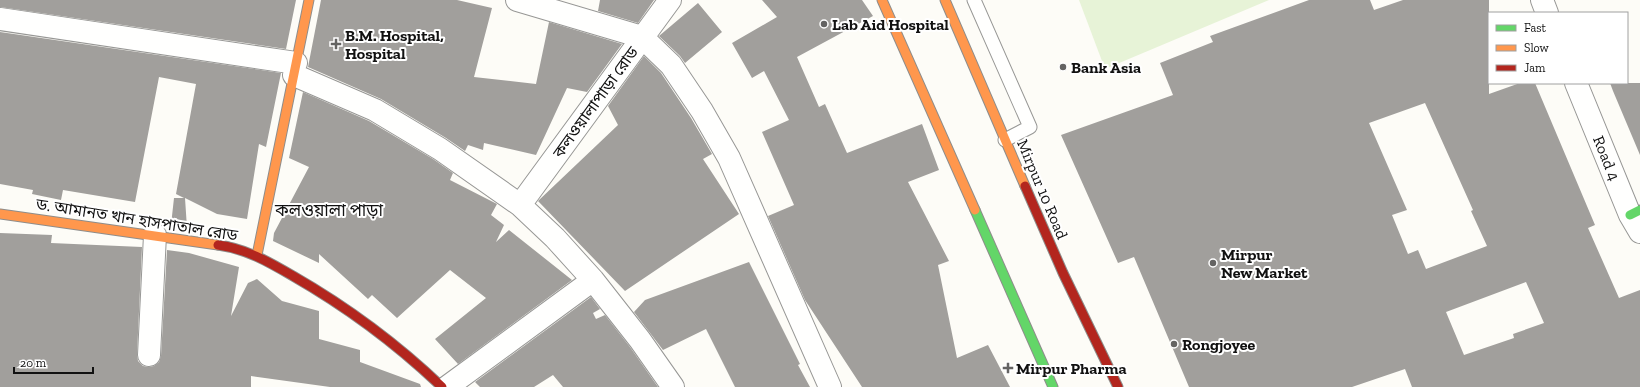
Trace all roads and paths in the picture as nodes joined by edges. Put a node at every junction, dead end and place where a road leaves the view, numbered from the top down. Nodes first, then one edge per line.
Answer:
1 (309, 0) edge
2 (518, 0) edge
3 (670, 0) edge
4 (882, 0) edge
5 (945, 0) edge
6 (974, 0) edge
7 (1542, 0) edge
8 (1547, 12) edge
9 (0, 19) edge
10 (642, 37) junction
11 (295, 69) junction
12 (1576, 84) edge
13 (1005, 140) junction
14 (520, 205) junction
15 (0, 214) edge
16 (1637, 219) edge
17 (155, 235) junction
18 (257, 255) junction
19 (593, 280) junction
20 (148, 355) dead end
21 (442, 387) edge
22 (446, 387) edge
23 (673, 387) edge
24 (830, 387) edge
25 (1053, 387) edge
26 (1118, 387) edge

1 - 11 main road
2 - 10 street
3 - 10 street, কলওয়ালাপাড়া রোড
4 - 25 main road
5 - 13 main road, Mirpur 10 Road
6 - 13 lane
7 - 8 street
9 - 11 street
10 - 14 street, কলওয়ালাপাড়া রোড
10 - 24 street
11 - 14 street
11 - 18 main road
12 - 16 street, Road 4
13 - 26 main road, Mirpur 10 Road
14 - 19 street
15 - 17 main road, ড. আমানত খান হাসপাতাল রোড
17 - 18 main road, ড. আমানত খান হাসপাতাল রোড
17 - 20 street
18 - 21 main road, ড. আমানত খান হাসপাতাল রোড
19 - 22 street
19 - 23 street

